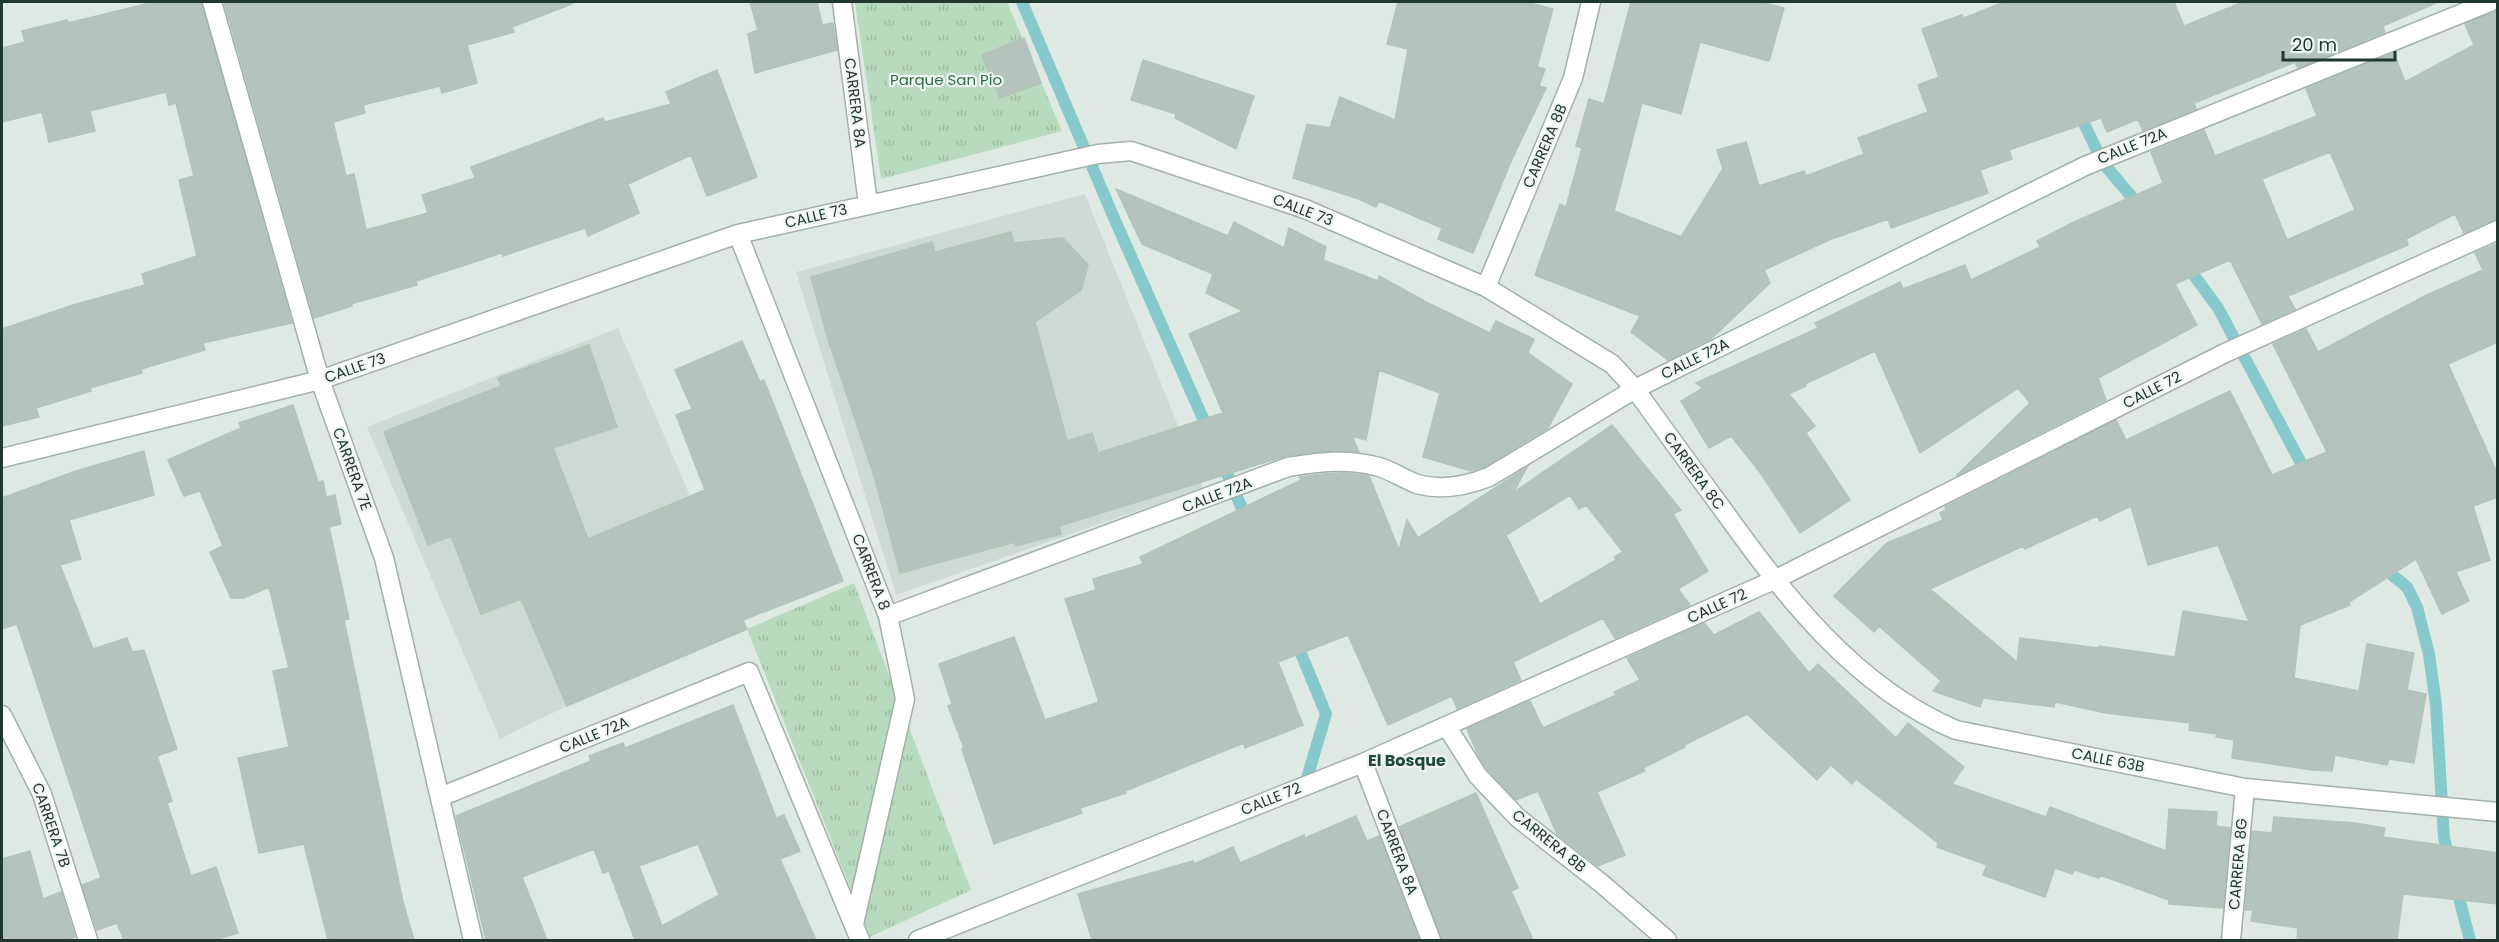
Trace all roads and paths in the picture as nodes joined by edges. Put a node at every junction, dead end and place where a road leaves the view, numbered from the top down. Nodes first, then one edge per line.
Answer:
1 (212, 2) edge
2 (842, 2) edge
3 (1591, 2) edge
4 (2490, 2) edge
5 (868, 204) junction
6 (2498, 230) edge
7 (738, 234) junction
8 (1486, 287) junction
9 (1612, 364) joint
10 (320, 380) junction
11 (1635, 389) junction
12 (2, 458) edge
13 (1773, 580) junction
14 (888, 616) junction
15 (749, 672) joint
16 (2, 715) edge
17 (1447, 727) junction
18 (1363, 763) junction
19 (2245, 788) junction
20 (440, 797) junction
21 (2498, 812) edge
22 (857, 932) edge
23 (88, 940) edge
24 (473, 940) edge
25 (922, 940) edge
26 (1431, 940) edge
27 (1667, 940) edge
28 (2231, 940) edge

1 - 10 street, CARRERA 7E
2 - 5 street, CARRERA 8A
3 - 8 street, CARRERA 8B
4 - 11 street, CALLE 72A
5 - 7 street, CALLE 73
5 - 8 street, CALLE 73
6 - 13 street, CALLE 72
7 - 10 street, CALLE 73
7 - 14 street, CARRERA 8
8 - 9 street, CALLE 73
9 - 11 street, CARRERA 8C
10 - 12 street, CALLE 73
10 - 20 street, CARRERA 7E
11 - 13 street, CARRERA 8C
11 - 14 street, CALLE 72A
13 - 17 street, CALLE 72
13 - 19 street, CALLE 63B
14 - 22 street, CARRERA 8
15 - 20 street, CALLE 72A
15 - 22 street, CARRERA 8
16 - 23 street, CARRERA 7B
17 - 18 street, CALLE 72
17 - 27 street, CARRERA 8B
18 - 25 street, CALLE 72
18 - 26 street, CARRERA 8A
19 - 21 street, CALLE 63B
19 - 28 street, CARRERA 8G
20 - 24 street, CARRERA 7E

